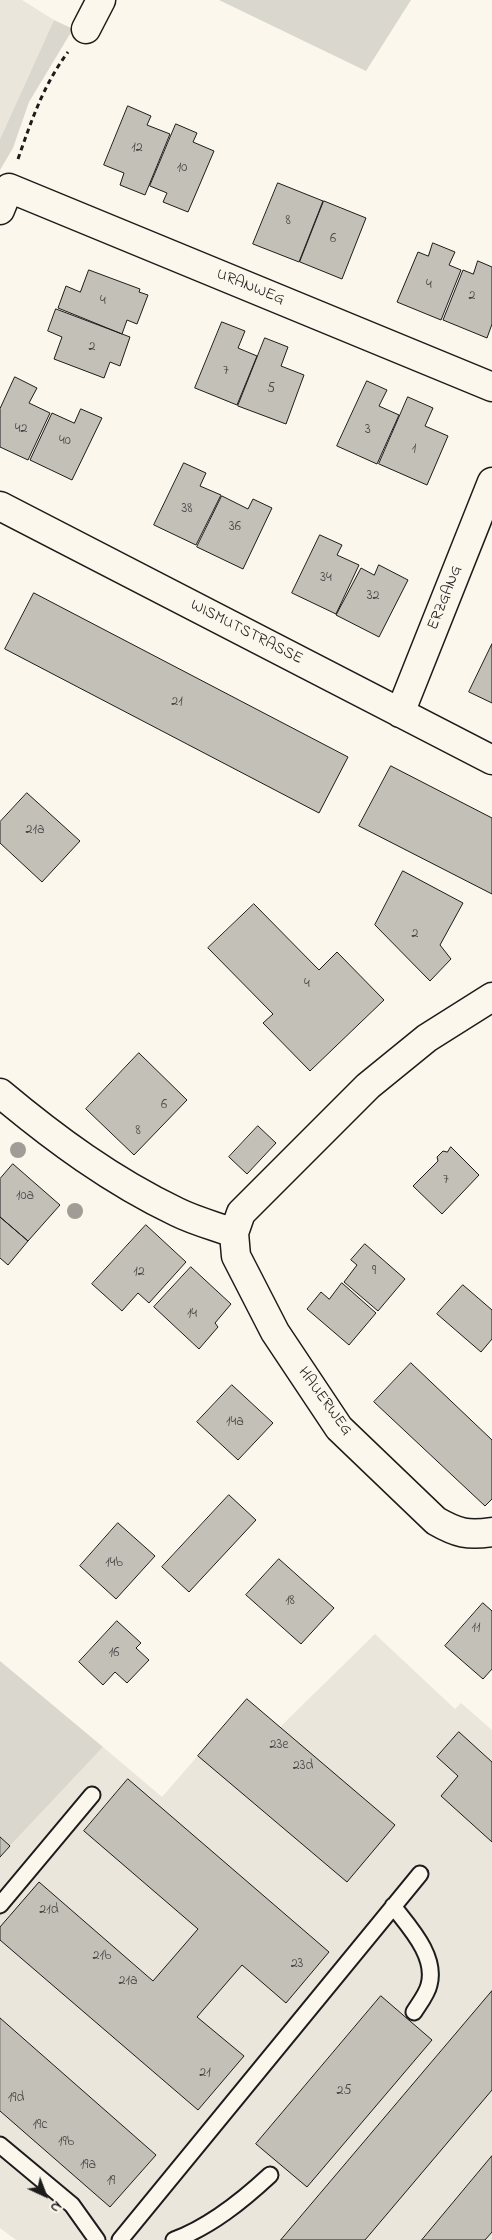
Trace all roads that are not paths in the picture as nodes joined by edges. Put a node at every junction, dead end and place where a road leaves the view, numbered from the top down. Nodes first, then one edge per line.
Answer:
1 (101, 0) edge
2 (86, 29) road end
3 (4, 199) edge
4 (492, 388) edge
5 (492, 482) edge
6 (0, 506) edge
7 (400, 713) junction
8 (492, 760) edge
9 (492, 997) edge
10 (0, 1093) edge
11 (234, 1233) junction
12 (492, 1532) edge
13 (92, 1795) dead end
14 (420, 1874) dead end
15 (0, 1905) edge
16 (393, 1906) junction
17 (414, 2012) dead end
18 (0, 2145) edge
19 (270, 2175) dead end
20 (97, 2240) edge
21 (120, 2240) edge
22 (174, 2240) edge

1 - 2 street
3 - 4 street, URANWEG
5 - 7 street, ERZGANG
6 - 7 street, WISMUTSTRASSE
7 - 8 street, WISMUTSTRASSE
9 - 11 street, HAUERWEG
10 - 11 street
11 - 12 street, HAUERWEG
13 - 15 lane
14 - 16 lane
16 - 17 lane
16 - 21 lane
18 - 20 lane
19 - 22 lane

